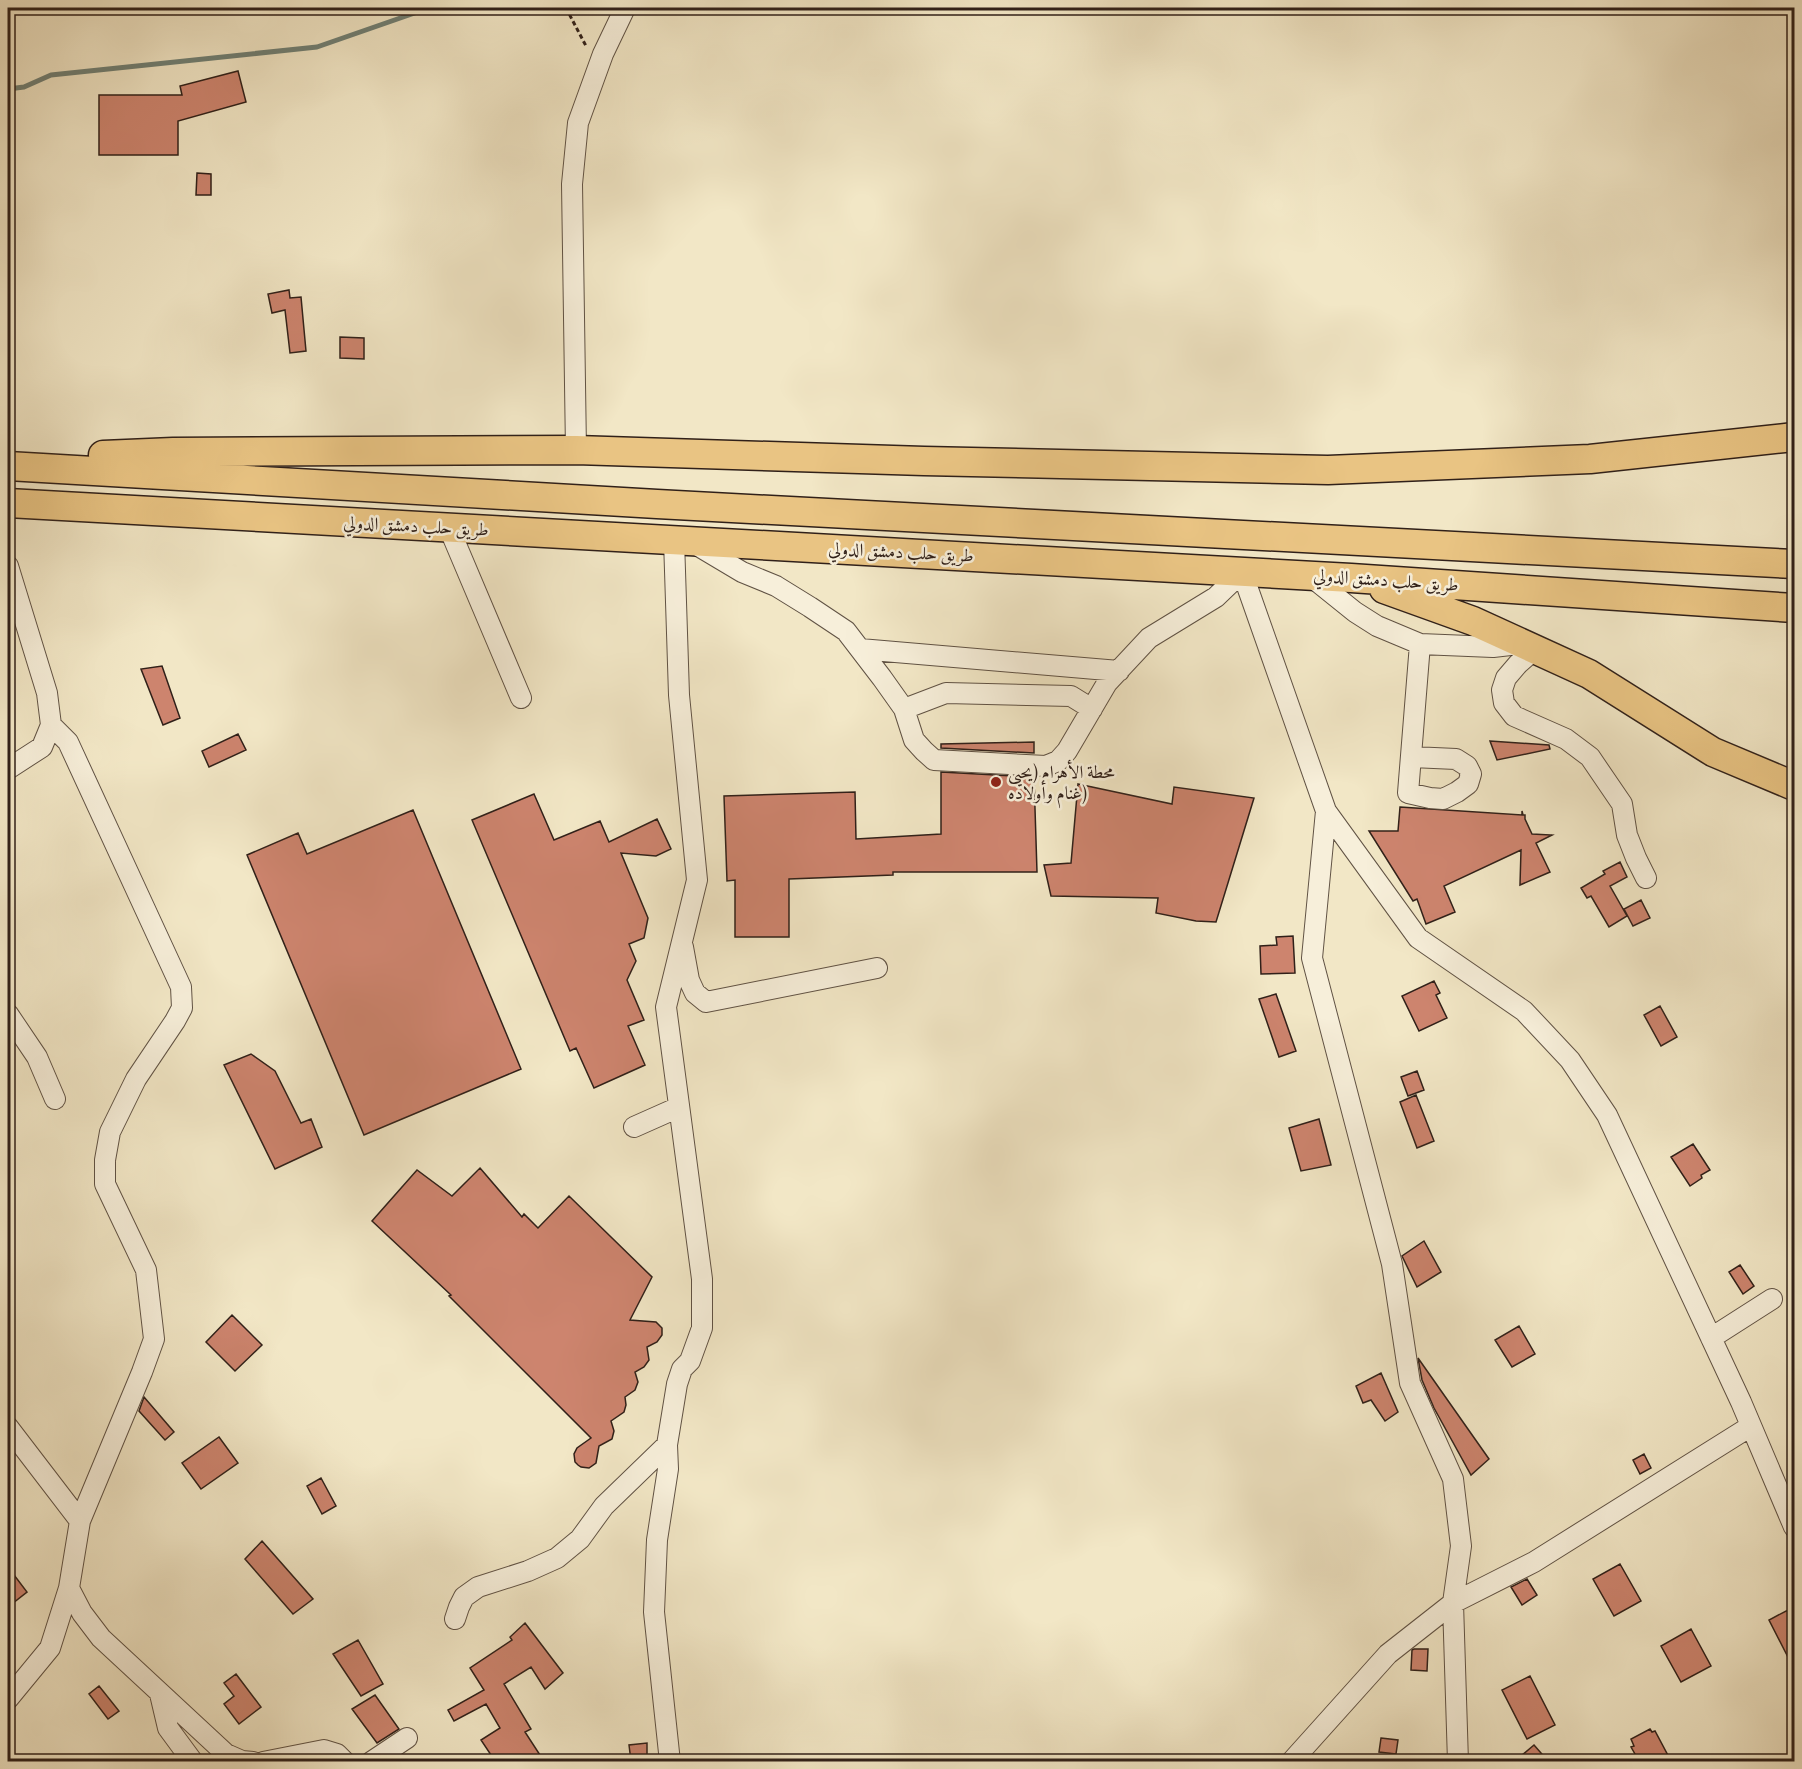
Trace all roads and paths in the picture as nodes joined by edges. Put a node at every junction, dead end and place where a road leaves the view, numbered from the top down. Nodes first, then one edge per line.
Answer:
1 (566, 8) edge
2 (625, 8) edge
3 (598, 68) junction
4 (1794, 437) edge
5 (576, 450) junction
6 (8, 459) edge
7 (8, 465) edge
8 (8, 503) edge
9 (449, 528) junction
10 (682, 540) junction
11 (1794, 564) edge
12 (8, 566) edge
13 (1242, 572) junction
14 (1309, 575) junction
15 (1351, 578) junction
16 (1794, 608) edge
17 (1420, 644) junction
18 (1529, 646) junction
19 (860, 650) junction
20 (1119, 671) junction
21 (521, 698) dead end
22 (904, 709) junction
23 (1092, 709) junction
24 (51, 725) junction
25 (1412, 757) dead end
26 (8, 769) edge
27 (1794, 786) edge
28 (1326, 811) junction
29 (1646, 878) dead end
30 (682, 942) junction
31 (877, 968) dead end
32 (8, 1014) edge
33 (55, 1100) dead end
34 (679, 1107) junction
35 (634, 1127) dead end
36 (1772, 1299) dead end
37 (1711, 1338) junction
38 (1751, 1426) junction
39 (8, 1427) edge
40 (667, 1445) junction
41 (80, 1521) junction
42 (1794, 1527) edge
43 (69, 1588) junction
44 (1453, 1603) junction
45 (455, 1619) dead end
46 (160, 1694) junction
47 (8, 1699) edge
48 (408, 1738) dead end
49 (193, 1761) edge
50 (253, 1761) edge
51 (263, 1761) edge
52 (345, 1761) edge
53 (371, 1761) edge
54 (670, 1761) edge
55 (1291, 1761) edge
56 (1458, 1761) edge

1 - 3 path
2 - 3 street
3 - 5 street
4 - 5 highway
5 - 6 highway
7 - 11 highway, طريق حلب دمشق الدولي
8 - 9 highway, طريق حلب دمشق الدولي
9 - 10 highway, طريق حلب دمشق الدولي
9 - 21 street
10 - 13 highway, طريق حلب دمشق الدولي
10 - 19 street
10 - 30 street
12 - 24 street
13 - 14 highway, طريق حلب دمشق الدولي
13 - 20 street
13 - 28 street
14 - 15 highway, طريق حلب دمشق الدولي
14 - 17 street
15 - 16 highway, طريق حلب دمشق الدولي
15 - 18 highway
17 - 18 street
17 - 25 street
18 - 27 highway
18 - 29 street
19 - 20 street
19 - 22 street
20 - 23 street
22 - 23 street
22 - 23 street
24 - 26 street
24 - 41 street
28 - 37 street
28 - 44 street
30 - 31 street
30 - 34 street
32 - 33 street
34 - 35 street
34 - 40 street
36 - 37 street
37 - 38 street
38 - 42 street
38 - 44 street
39 - 41 street
40 - 45 street
40 - 54 street
41 - 43 street
43 - 46 street
43 - 47 street
44 - 55 street
44 - 56 street
46 - 49 street
46 - 50 street
48 - 53 street
51 - 52 street

